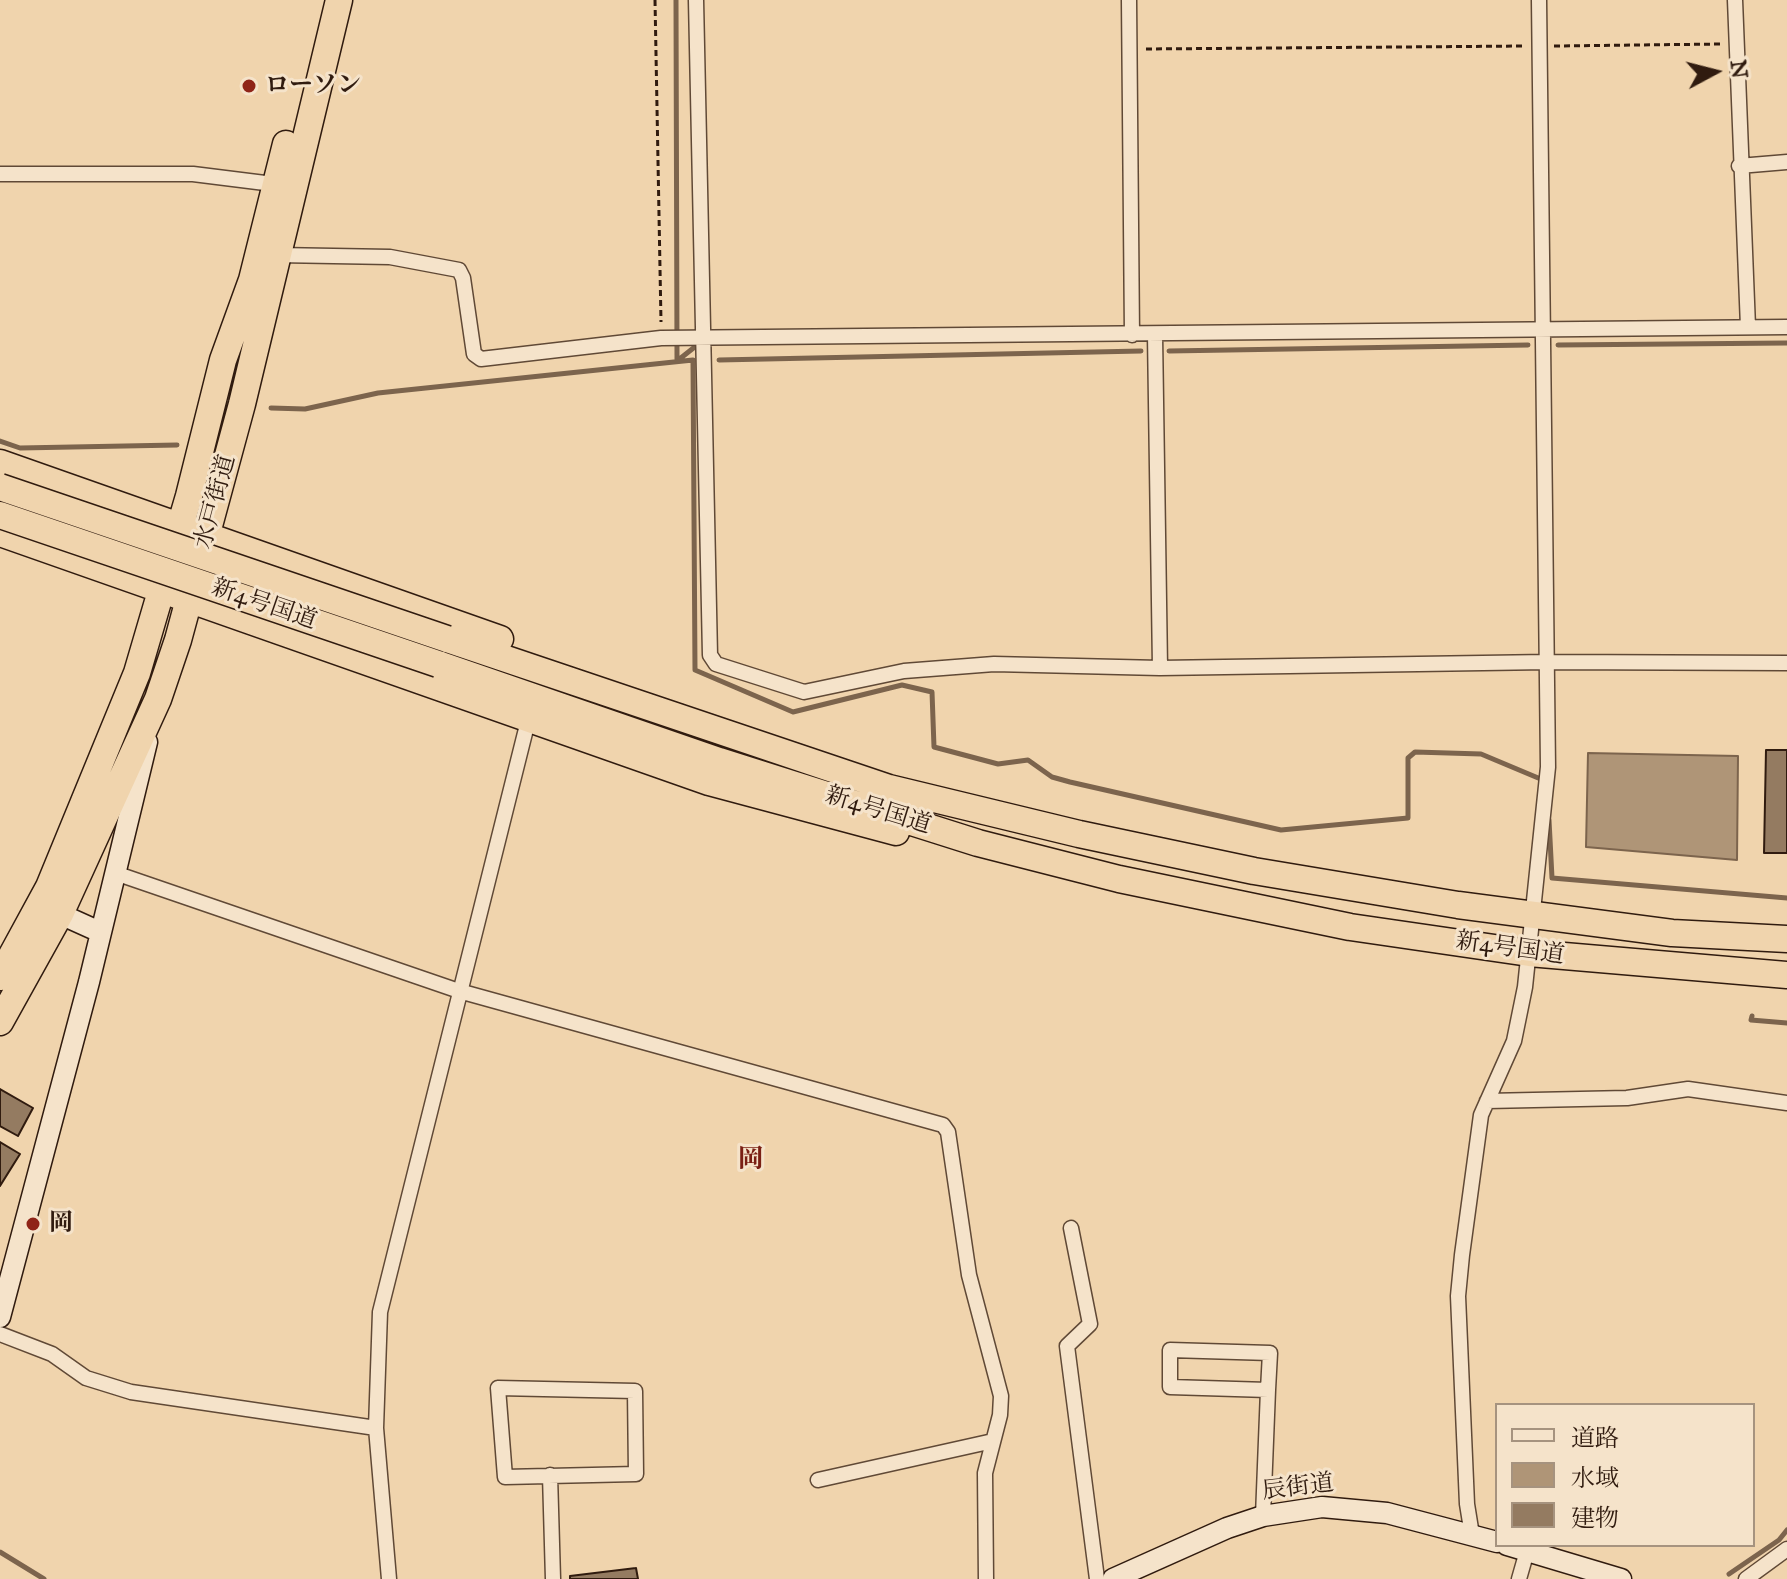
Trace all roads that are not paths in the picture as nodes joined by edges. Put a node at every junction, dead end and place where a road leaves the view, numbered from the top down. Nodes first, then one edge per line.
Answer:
1 (323, 0) edge
2 (339, 0) edge
3 (696, 0) edge
4 (1129, 0) edge
5 (1539, 0) edge
6 (1735, 0) edge
7 (1787, 162) edge
8 (1739, 166) junction
9 (0, 174) edge
10 (284, 186) junction
11 (277, 255) junction
12 (1748, 327) junction
13 (1787, 327) edge
14 (1543, 330) junction
15 (1132, 335) junction
16 (1155, 335) junction
17 (703, 339) junction
18 (0, 463) edge
19 (0, 487) edge
20 (0, 515) edge
21 (181, 527) junction
22 (0, 533) edge
23 (206, 536) junction
24 (161, 591) junction
25 (189, 600) junction
26 (442, 652) junction
27 (1547, 662) junction
28 (1787, 663) edge
29 (1160, 668) junction
30 (158, 699) junction
31 (528, 721) junction
32 (986, 810) junction
33 (978, 843) junction
34 (115, 873) junction
35 (49, 887) junction
36 (60, 914) junction
37 (1534, 916) junction
38 (100, 932) junction
39 (1787, 939) edge
40 (1529, 953) junction
41 (1787, 975) edge
42 (0, 977) edge
43 (459, 991) junction
44 (0, 1022) edge
45 (1487, 1101) junction
46 (1787, 1103) edge
47 (1071, 1228) dead end
48 (0, 1317) edge
49 (0, 1334) edge
50 (1268, 1390) junction
51 (376, 1428) junction
52 (993, 1441) junction
53 (550, 1475) junction
54 (818, 1480) dead end
55 (1263, 1516) junction
56 (1472, 1535) junction
57 (1495, 1541) edge
58 (1514, 1547) edge
59 (1787, 1549) edge
60 (1527, 1551) junction
61 (1143, 1572) edge
62 (389, 1579) edge
63 (553, 1579) edge
64 (986, 1579) edge
65 (1097, 1579) edge
66 (1113, 1579) edge
67 (1519, 1579) edge
68 (1621, 1579) edge
69 (1746, 1579) edge

1 - 10 highway, 水戸街道
2 - 10 highway, 水戸街道
3 - 17 street
4 - 15 street
5 - 14 street
6 - 8 street
7 - 8 street
8 - 12 street
9 - 10 street
10 - 11 highway, 水戸街道
10 - 21 highway, 水戸街道
11 - 17 street
11 - 23 highway, 水戸街道
12 - 13 street
12 - 14 street
14 - 16 street
14 - 27 street
15 - 16 street
15 - 17 street
16 - 29 street
17 - 29 street
18 - 21 highway
19 - 26 highway, 新4号国道, bridge
20 - 26 highway, 新4号国道, bridge
21 - 23 highway
21 - 24 highway, 水戸街道
22 - 24 highway
23 - 25 highway, 水戸街道
23 - 32 highway
24 - 25 highway
24 - 35 highway, 水戸街道
25 - 30 highway, 水戸街道
25 - 31 highway
26 - 32 highway, 新4号国道
26 - 33 highway, 新4号国道
27 - 28 street
27 - 29 street
27 - 37 street
30 - 34 street
30 - 36 highway, 水戸街道
31 - 33 highway
31 - 43 street
32 - 37 highway, 新4号国道
33 - 40 highway, 新4号国道
34 - 38 street
34 - 43 street
35 - 36 street
35 - 42 highway, 水戸街道
36 - 38 street
36 - 44 highway, 水戸街道
37 - 39 highway, 新4号国道
37 - 40 street
38 - 48 street
40 - 41 highway, 新4号国道
40 - 45 street
43 - 51 street
43 - 52 street
45 - 46 street
45 - 56 street
47 - 65 street
49 - 51 street
50 - 50 street
50 - 55 street
51 - 62 street
52 - 54 street
52 - 64 street
53 - 53 street
53 - 63 street
55 - 56 street, 辰街道
55 - 61 street, 辰街道
56 - 57 street, 辰街道
58 - 60 street
59 - 69 street
60 - 67 street
60 - 68 street
61 - 66 street, 辰街道

